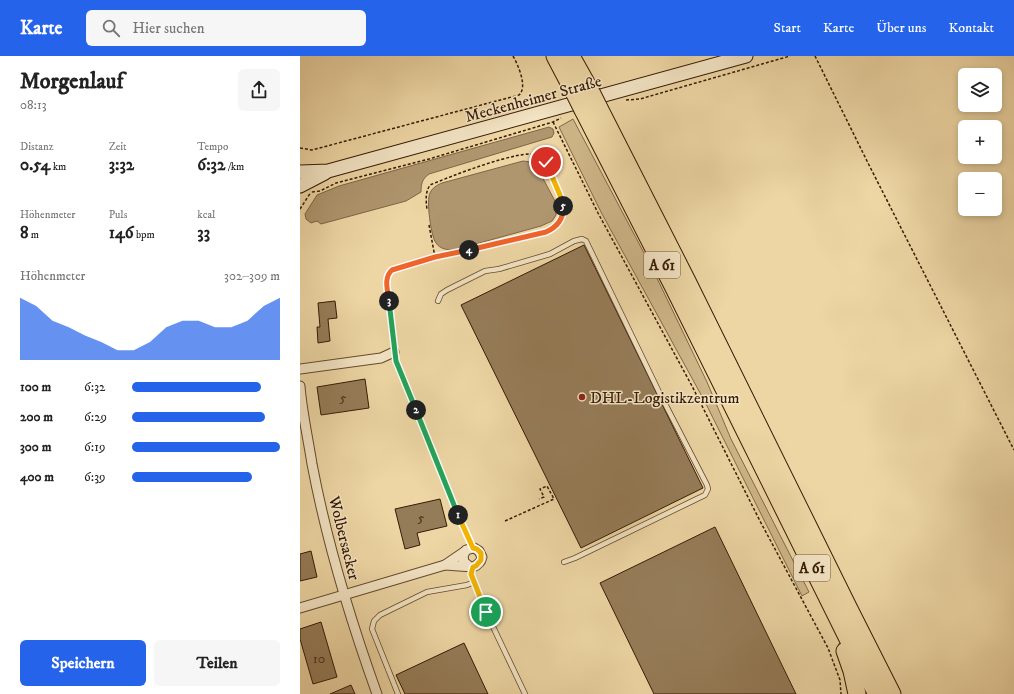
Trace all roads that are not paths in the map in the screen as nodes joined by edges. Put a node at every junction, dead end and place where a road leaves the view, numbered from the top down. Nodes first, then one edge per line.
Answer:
1 (554, 56) edge
2 (571, 56) edge
3 (746, 56) edge
4 (582, 92) junction
5 (591, 108) junction
6 (328, 171) junction
7 (300, 172) edge
8 (300, 186) edge
9 (438, 301) dead end
10 (394, 352) road end
11 (300, 369) edge
12 (300, 386) edge
13 (749, 441) junction
14 (464, 552) junction
15 (564, 562) dead end
16 (445, 565) junction
17 (471, 566) junction
18 (474, 582) junction
19 (344, 596) junction
20 (300, 608) edge
21 (377, 694) edge
22 (398, 694) edge
23 (525, 694) edge
24 (857, 694) edge
25 (877, 694) edge
26 (892, 694) edge

1 - 4 highway, A 61
2 - 4 highway, A 61
3 - 6 main road, Meckenheimer Straße
4 - 5 highway, A 61, bridge
5 - 13 highway, A 61
5 - 26 highway, A 61
6 - 7 main road, Meckenheimer Straße
6 - 8 main road, Meckenheimer Straße
9 - 15 lane
10 - 11 street
12 - 19 street, Wolbersacker
13 - 24 highway, A 61
13 - 25 highway, A 61
14 - 16 street
14 - 17 street
14 - 17 street
16 - 17 street
16 - 19 street
17 - 18 lane
18 - 22 lane
18 - 23 lane
19 - 20 street
19 - 21 street, Wolbersacker

